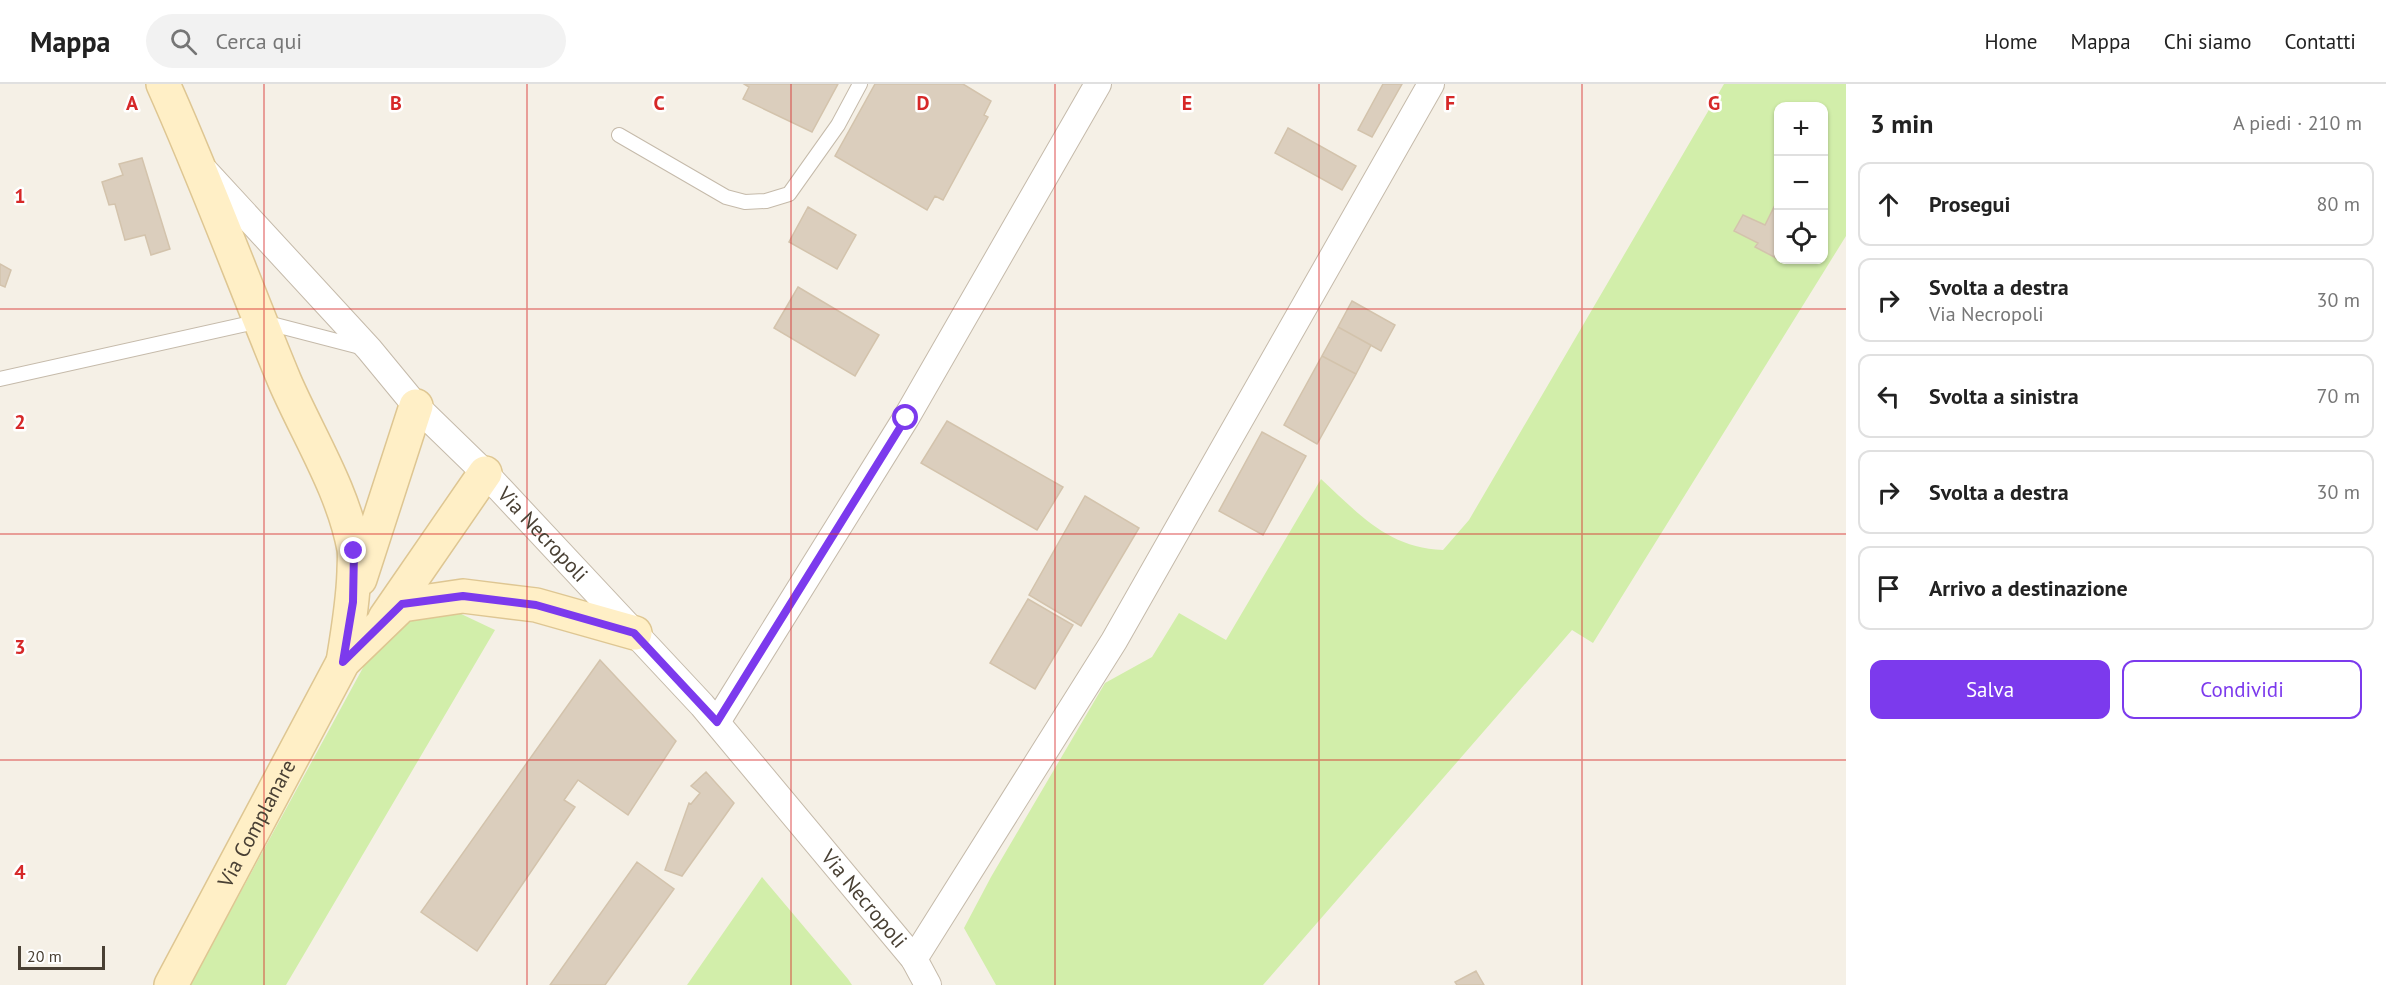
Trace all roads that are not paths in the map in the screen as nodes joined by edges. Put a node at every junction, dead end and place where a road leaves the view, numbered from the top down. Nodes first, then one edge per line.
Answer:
1 (163, 84) edge
2 (860, 84) edge
3 (1098, 84) edge
4 (1431, 84) edge
5 (619, 135) dead end
6 (200, 166) junction
7 (260, 321) junction
8 (369, 349) junction
9 (0, 379) edge
10 (416, 406) junction
11 (485, 473) junction
12 (353, 602) junction
13 (379, 627) junction
14 (634, 633) junction
15 (343, 662) junction
16 (717, 722) junction
17 (915, 959) junction
18 (171, 985) edge
19 (928, 985) edge

1 - 6 main road, Via Necropoli
2 - 5 lane
3 - 16 street
4 - 17 street
6 - 7 main road
6 - 8 street, Via Necropoli
7 - 8 lane
7 - 9 lane
7 - 12 main road
8 - 10 street, Via Necropoli
10 - 11 street, Via Necropoli
10 - 12 main road
11 - 13 main road
11 - 14 street, Via Necropoli
12 - 15 main road
13 - 14 main road
13 - 15 main road
14 - 16 street, Via Necropoli
15 - 18 main road, Via Complanare
16 - 17 street, Via Necropoli
17 - 19 street, Via Necropoli

